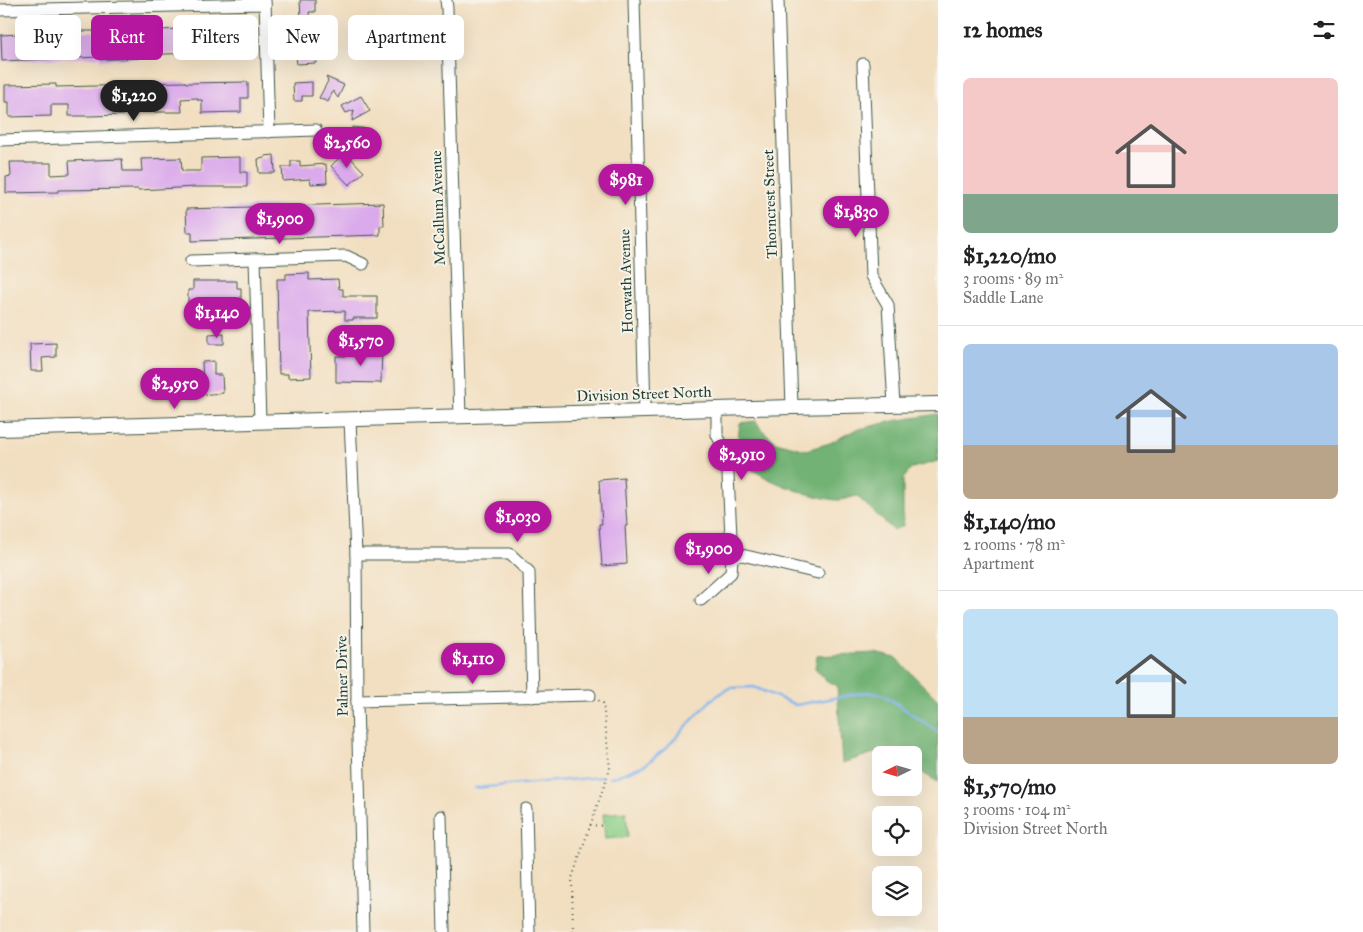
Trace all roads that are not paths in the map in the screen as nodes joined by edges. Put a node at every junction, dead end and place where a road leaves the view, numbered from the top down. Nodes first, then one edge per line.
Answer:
1 (446, 0) edge
2 (634, 0) edge
3 (778, 0) edge
4 (265, 2) edge
5 (0, 10) edge
6 (863, 64) dead end
7 (316, 130) dead end
8 (269, 132) junction
9 (0, 140) edge
10 (256, 259) junction
11 (190, 261) dead end
12 (363, 264) dead end
13 (938, 404) edge
14 (894, 405) junction
15 (792, 406) junction
16 (717, 408) junction
17 (645, 411) junction
18 (460, 416) junction
19 (350, 420) junction
20 (260, 422) junction
21 (0, 429) edge
22 (356, 554) junction
23 (732, 557) junction
24 (818, 573) dead end
25 (701, 600) dead end
26 (590, 695) road end
27 (532, 697) junction
28 (357, 701) junction
29 (526, 809) dead end
30 (441, 816) dead end
31 (363, 932) edge
32 (444, 932) edge
33 (529, 932) edge

1 - 18 street, McCallum Avenue
2 - 17 street, Horwath Avenue
3 - 15 street, Thorncrest Street
4 - 5 street
4 - 8 street
6 - 14 street
7 - 8 street
8 - 9 street
10 - 11 street
10 - 12 street
10 - 20 street
13 - 14 main road, Division Street North
14 - 15 main road, Division Street North
15 - 16 main road, Division Street North
16 - 17 main road, Division Street North
16 - 23 street
17 - 18 main road, Division Street North
18 - 19 main road, Division Street North
19 - 20 main road, Division Street North
19 - 22 street, Palmer Drive
20 - 21 main road, Division Street North
22 - 27 street
22 - 28 street, Palmer Drive
23 - 24 street
23 - 25 street
26 - 27 street
27 - 28 street
28 - 31 street, Palmer Drive
29 - 33 street
30 - 32 street

